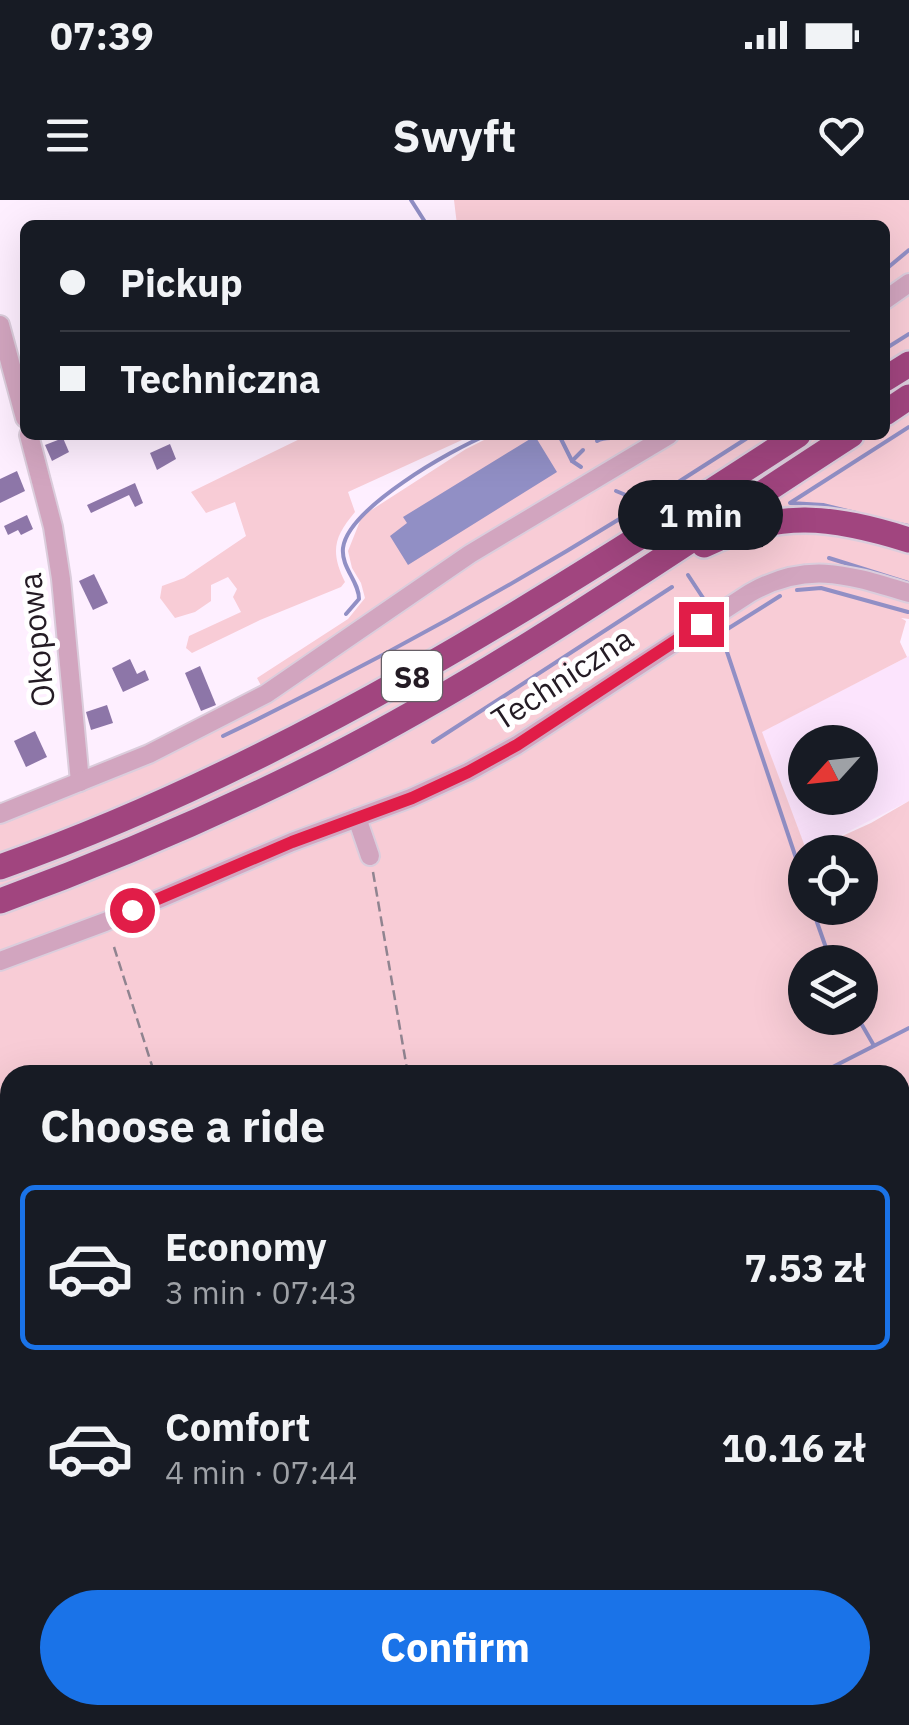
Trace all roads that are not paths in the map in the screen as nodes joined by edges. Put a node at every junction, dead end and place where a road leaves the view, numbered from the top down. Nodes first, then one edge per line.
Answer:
1 (0, 326) edge
2 (20, 400) edge
3 (30, 440) edge
4 (660, 440) edge
5 (790, 440) edge
6 (843, 440) edge
7 (909, 540) edge
8 (614, 589) junction
9 (909, 593) edge
10 (80, 782) junction
11 (0, 814) edge
12 (357, 818) junction
13 (370, 856) road end
14 (0, 867) edge
15 (0, 901) edge
16 (0, 961) edge

1 - 2 street
3 - 10 street, Okopowa
4 - 10 street
5 - 14 highway, S8
6 - 8 highway, S8
7 - 8 highway
8 - 15 highway, S8
9 - 12 street, Techniczna
10 - 11 street
12 - 13 street
12 - 16 street, Techniczna

